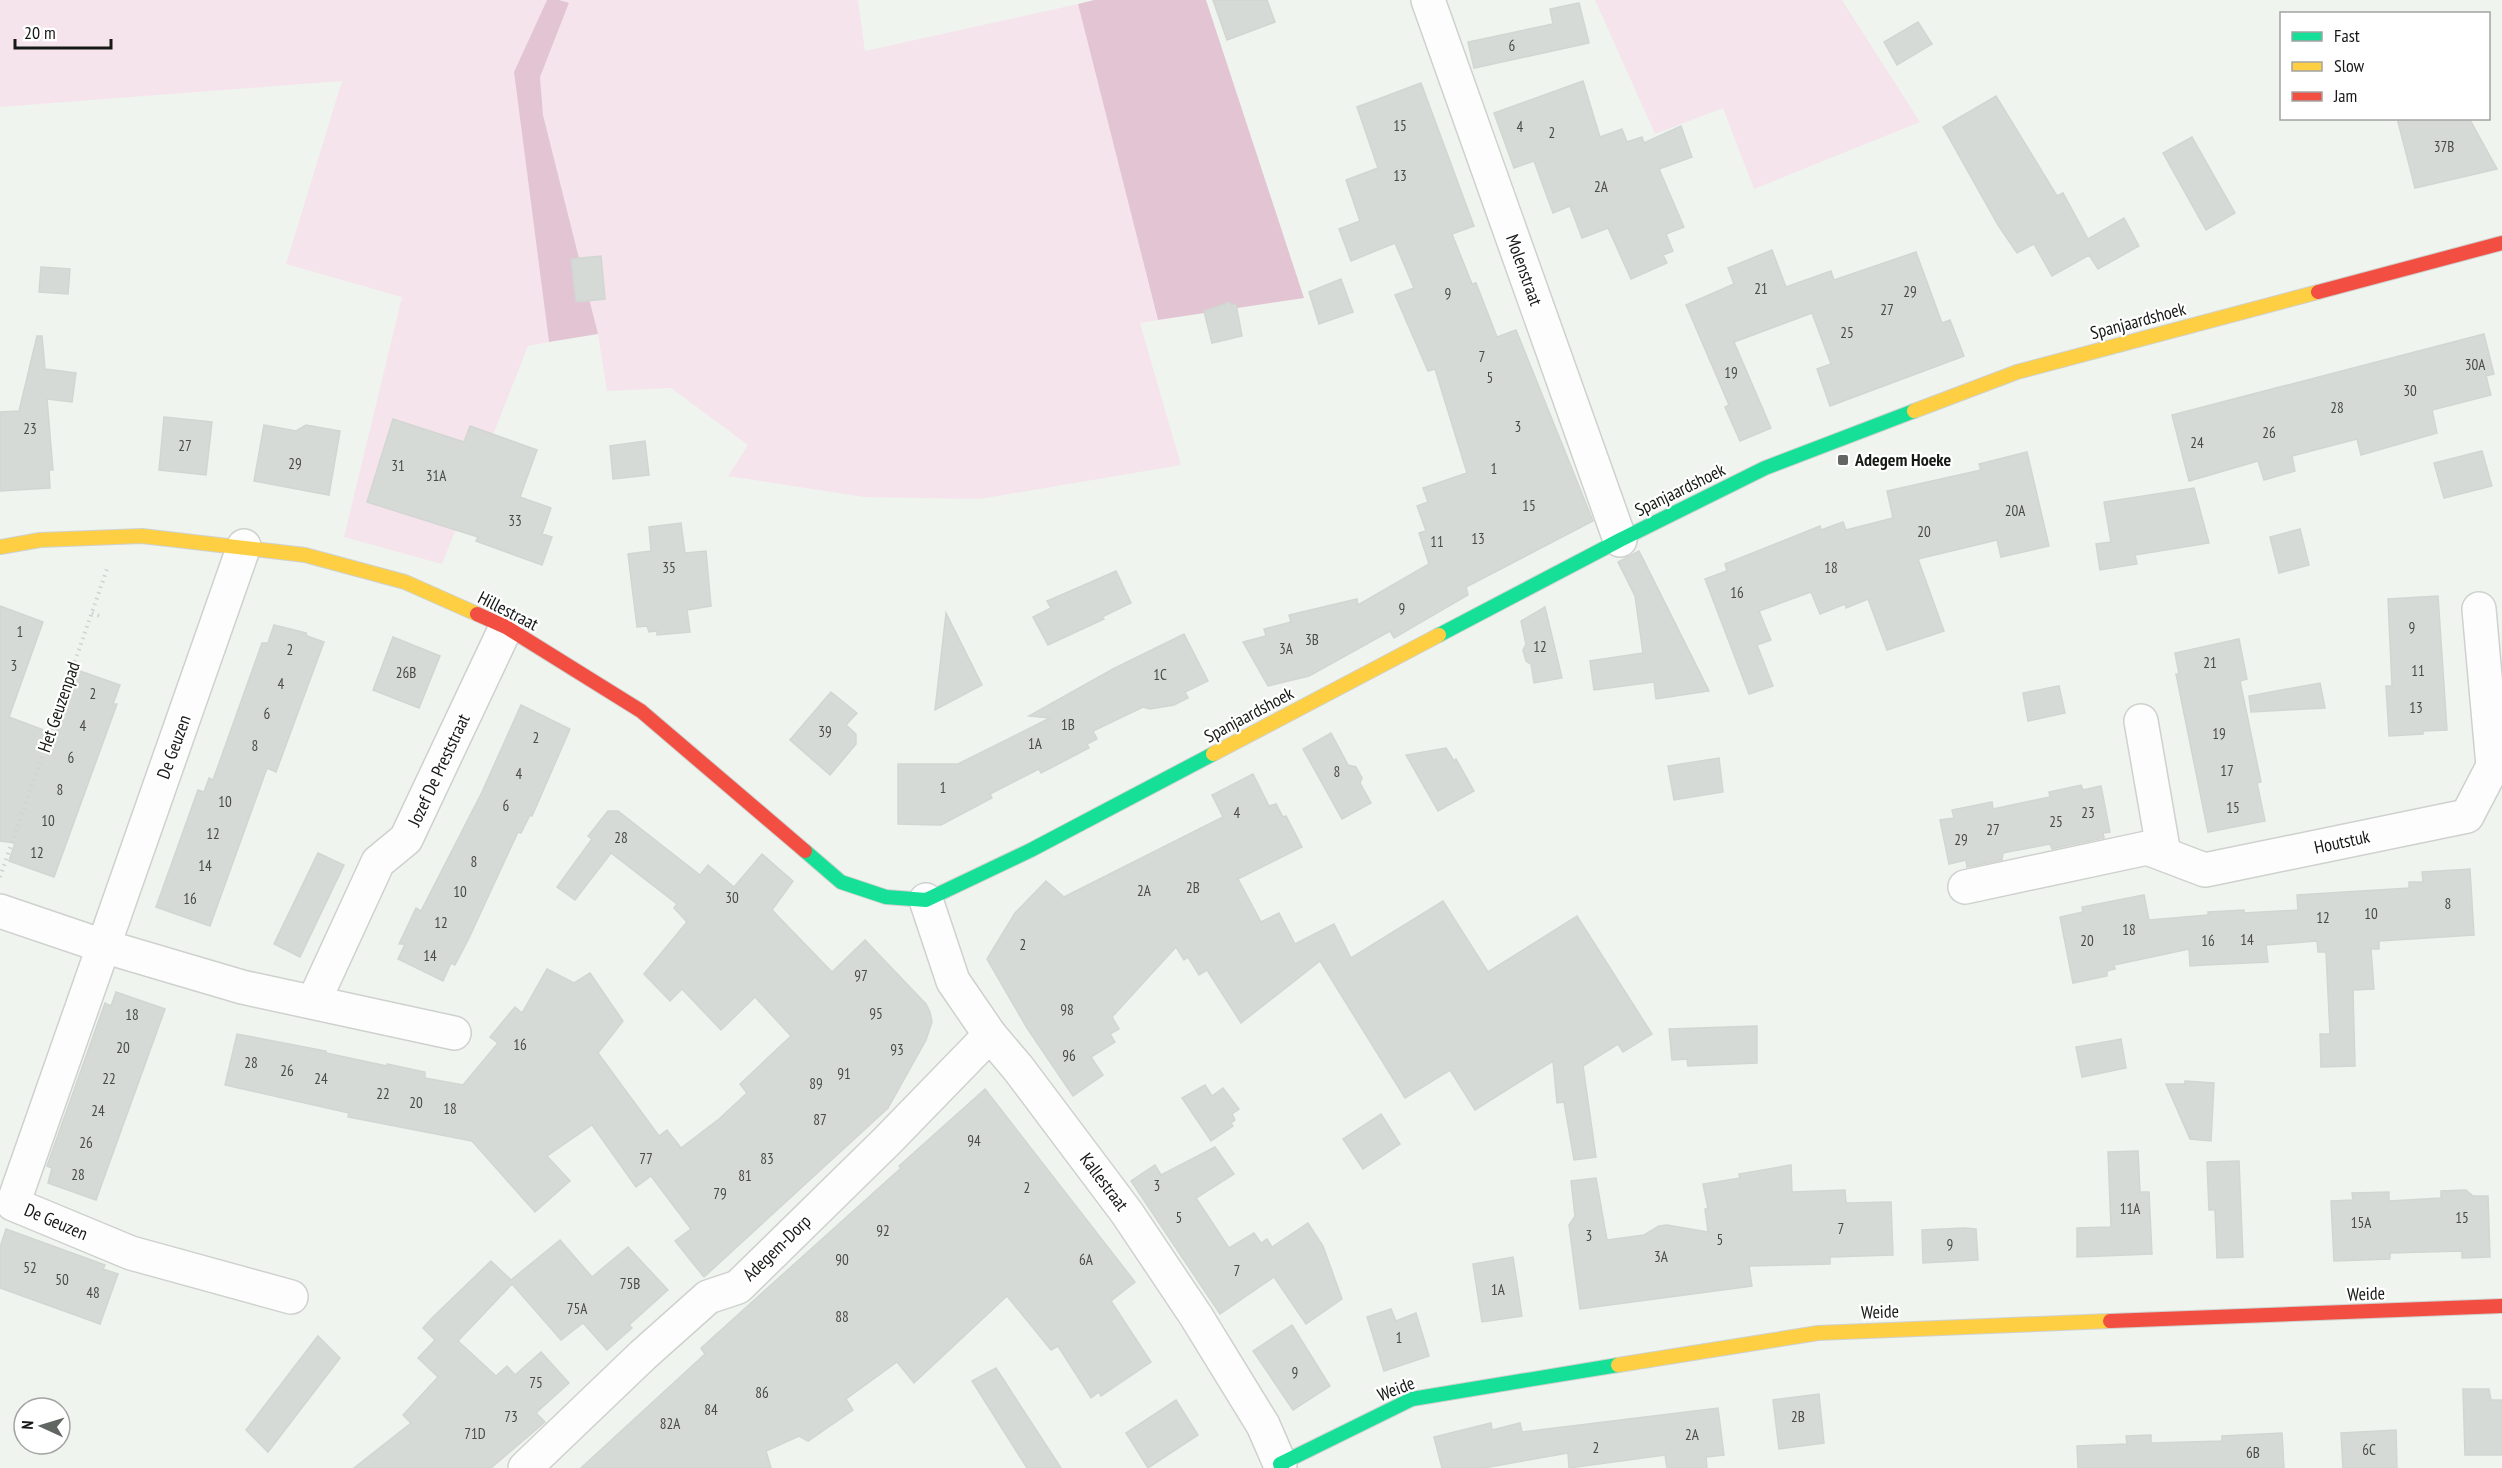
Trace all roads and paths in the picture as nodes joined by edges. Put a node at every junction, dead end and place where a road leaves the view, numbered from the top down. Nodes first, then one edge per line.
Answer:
1 (1428, 0) edge
2 (2502, 243) edge
3 (119, 537) junction
4 (1620, 540) junction
5 (244, 546) junction
6 (0, 548) edge
7 (2479, 609) dead end
8 (92, 613) junction
9 (102, 617) dead end
10 (506, 627) junction
11 (2141, 721) dead end
12 (2498, 766) edge
13 (2164, 854) junction
14 (0, 877) edge
15 (1965, 887) dead end
16 (927, 900) junction
17 (0, 911) edge
18 (104, 946) junction
19 (314, 1001) junction
20 (454, 1033) dead end
21 (990, 1035) junction
22 (291, 1297) dead end
23 (2502, 1306) edge
24 (1281, 1466) edge
25 (525, 1468) edge

1 - 4 street, Molenstraat
2 - 4 street, Spanjaardshoek
3 - 5 street, Hillestraat
3 - 6 street, Hillestraat
3 - 8 path, Het Geuzenpad
4 - 16 street, Spanjaardshoek
5 - 10 street, Hillestraat
5 - 18 street, De Geuzen
7 - 12 street, Houtstuk
8 - 9 path
8 - 14 path, Het Geuzenpad
10 - 16 street, Hillestraat
10 - 19 street, Jozef De Preststraat
11 - 13 street
12 - 13 street, Houtstuk
13 - 15 street, Houtstuk
16 - 21 street, Kallestraat
17 - 18 street
18 - 19 street
18 - 22 street, De Geuzen
19 - 20 street
21 - 24 street, Kallestraat
21 - 25 street, Adegem-Dorp
23 - 24 street, Weide

